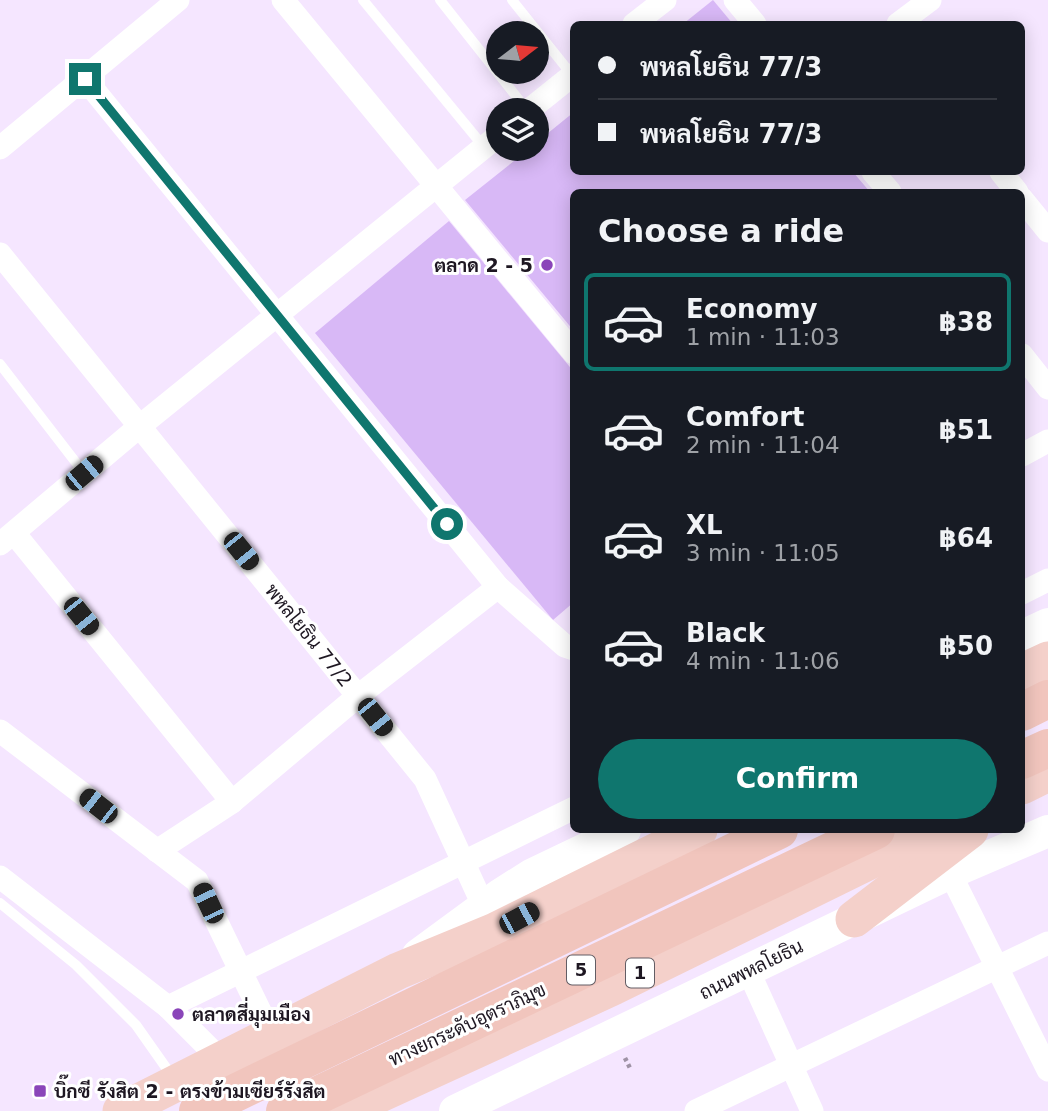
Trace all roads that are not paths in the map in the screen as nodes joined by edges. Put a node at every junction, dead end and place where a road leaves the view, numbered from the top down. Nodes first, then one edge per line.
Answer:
1 (178, 0) edge
2 (283, 0) edge
3 (363, 0) edge
4 (440, 0) edge
5 (512, 0) edge
6 (665, 0) edge
7 (735, 0) edge
8 (930, 0) edge
9 (638, 21) edge
10 (752, 21) edge
11 (902, 21) edge
12 (570, 70) edge
13 (570, 76) edge
14 (85, 79) junction
15 (518, 98) edge
16 (543, 98) edge
17 (486, 135) edge
18 (486, 145) edge
19 (0, 148) edge
20 (876, 175) edge
21 (1003, 175) edge
22 (436, 186) junction
23 (887, 189) edge
24 (1015, 189) edge
25 (0, 254) edge
26 (278, 314) junction
27 (570, 348) edge
28 (1025, 359) edge
29 (0, 364) edge
30 (1048, 388) edge
31 (140, 426) junction
32 (1048, 441) edge
33 (1025, 453) edge
34 (84, 473) junction
35 (5, 538) edge
36 (1048, 580) edge
37 (498, 587) junction
38 (1025, 592) edge
39 (1048, 624) edge
40 (1025, 635) edge
41 (570, 648) edge
42 (1048, 660) edge
43 (1025, 671) edge
44 (358, 696) junction
45 (1048, 699) edge
46 (1025, 710) edge
47 (0, 731) edge
48 (232, 802) junction
49 (570, 810) edge
50 (1048, 831) edge
51 (619, 833) edge
52 (693, 833) edge
53 (772, 833) edge
54 (870, 833) edge
55 (927, 833) edge
56 (966, 833) edge
57 (158, 851) junction
58 (463, 863) junction
59 (950, 873) junction
60 (0, 877) edge
61 (0, 903) edge
62 (483, 905) junction
63 (854, 919) junction
64 (1048, 943) edge
65 (997, 967) junction
66 (748, 970) junction
67 (398, 971) junction
68 (240, 972) junction
69 (169, 1007) junction
70 (272, 1036) junction
71 (222, 1061) junction
72 (790, 1066) junction
73 (1048, 1070) edge
74 (188, 1098) edge
75 (121, 1111) edge
76 (285, 1111) edge
77 (343, 1111) edge
78 (455, 1111) edge
79 (696, 1111) edge
80 (812, 1111) edge

1 - 14 street
2 - 22 street
3 - 17 lane
4 - 15 lane
5 - 12 lane
6 - 9 street
7 - 10 street
8 - 11 street
13 - 16 street
14 - 19 street
14 - 26 street
18 - 22 street
20 - 23 street
21 - 24 street
22 - 26 street
22 - 27 street
25 - 31 street, พหลโยธิน 77/2
26 - 31 street
26 - 37 street
28 - 30 street
29 - 34 lane
31 - 34 street
31 - 44 street, พหลโยธิน 77/2
32 - 33 street
34 - 35 street
35 - 48 street
36 - 38 street
37 - 41 street
37 - 44 street
39 - 40 main road
42 - 43 highway
44 - 48 street
44 - 58 street, พหลโยธิน 77/2
45 - 46 highway
47 - 57 street
48 - 57 street
49 - 58 street
50 - 59 main road, ถนนพหลโยธิน / 1
51 - 62 main road
52 - 67 highway
53 - 74 highway, ทางยกระดับอุตราภิมุข / 5
54 - 76 highway, ทางยกระดับอุตราภิมุข / 5
55 - 77 highway, 1
56 - 63 highway
57 - 68 street
58 - 62 street, พหลโยธิน 77/2
58 - 68 street
59 - 63 main road, ถนนพหลโยธิน / 1
59 - 65 street
60 - 69 street
61 - 74 lane
62 - 67 main road
63 - 66 main road, ถนนพหลโยธิน / 1
64 - 65 street
65 - 72 street
65 - 73 street
66 - 72 street
66 - 78 main road, ถนนพหลโยธิน / 1
67 - 70 highway
68 - 69 street
68 - 70 street
69 - 71 street
70 - 71 highway
71 - 74 highway
72 - 79 street
72 - 80 street
74 - 75 highway

